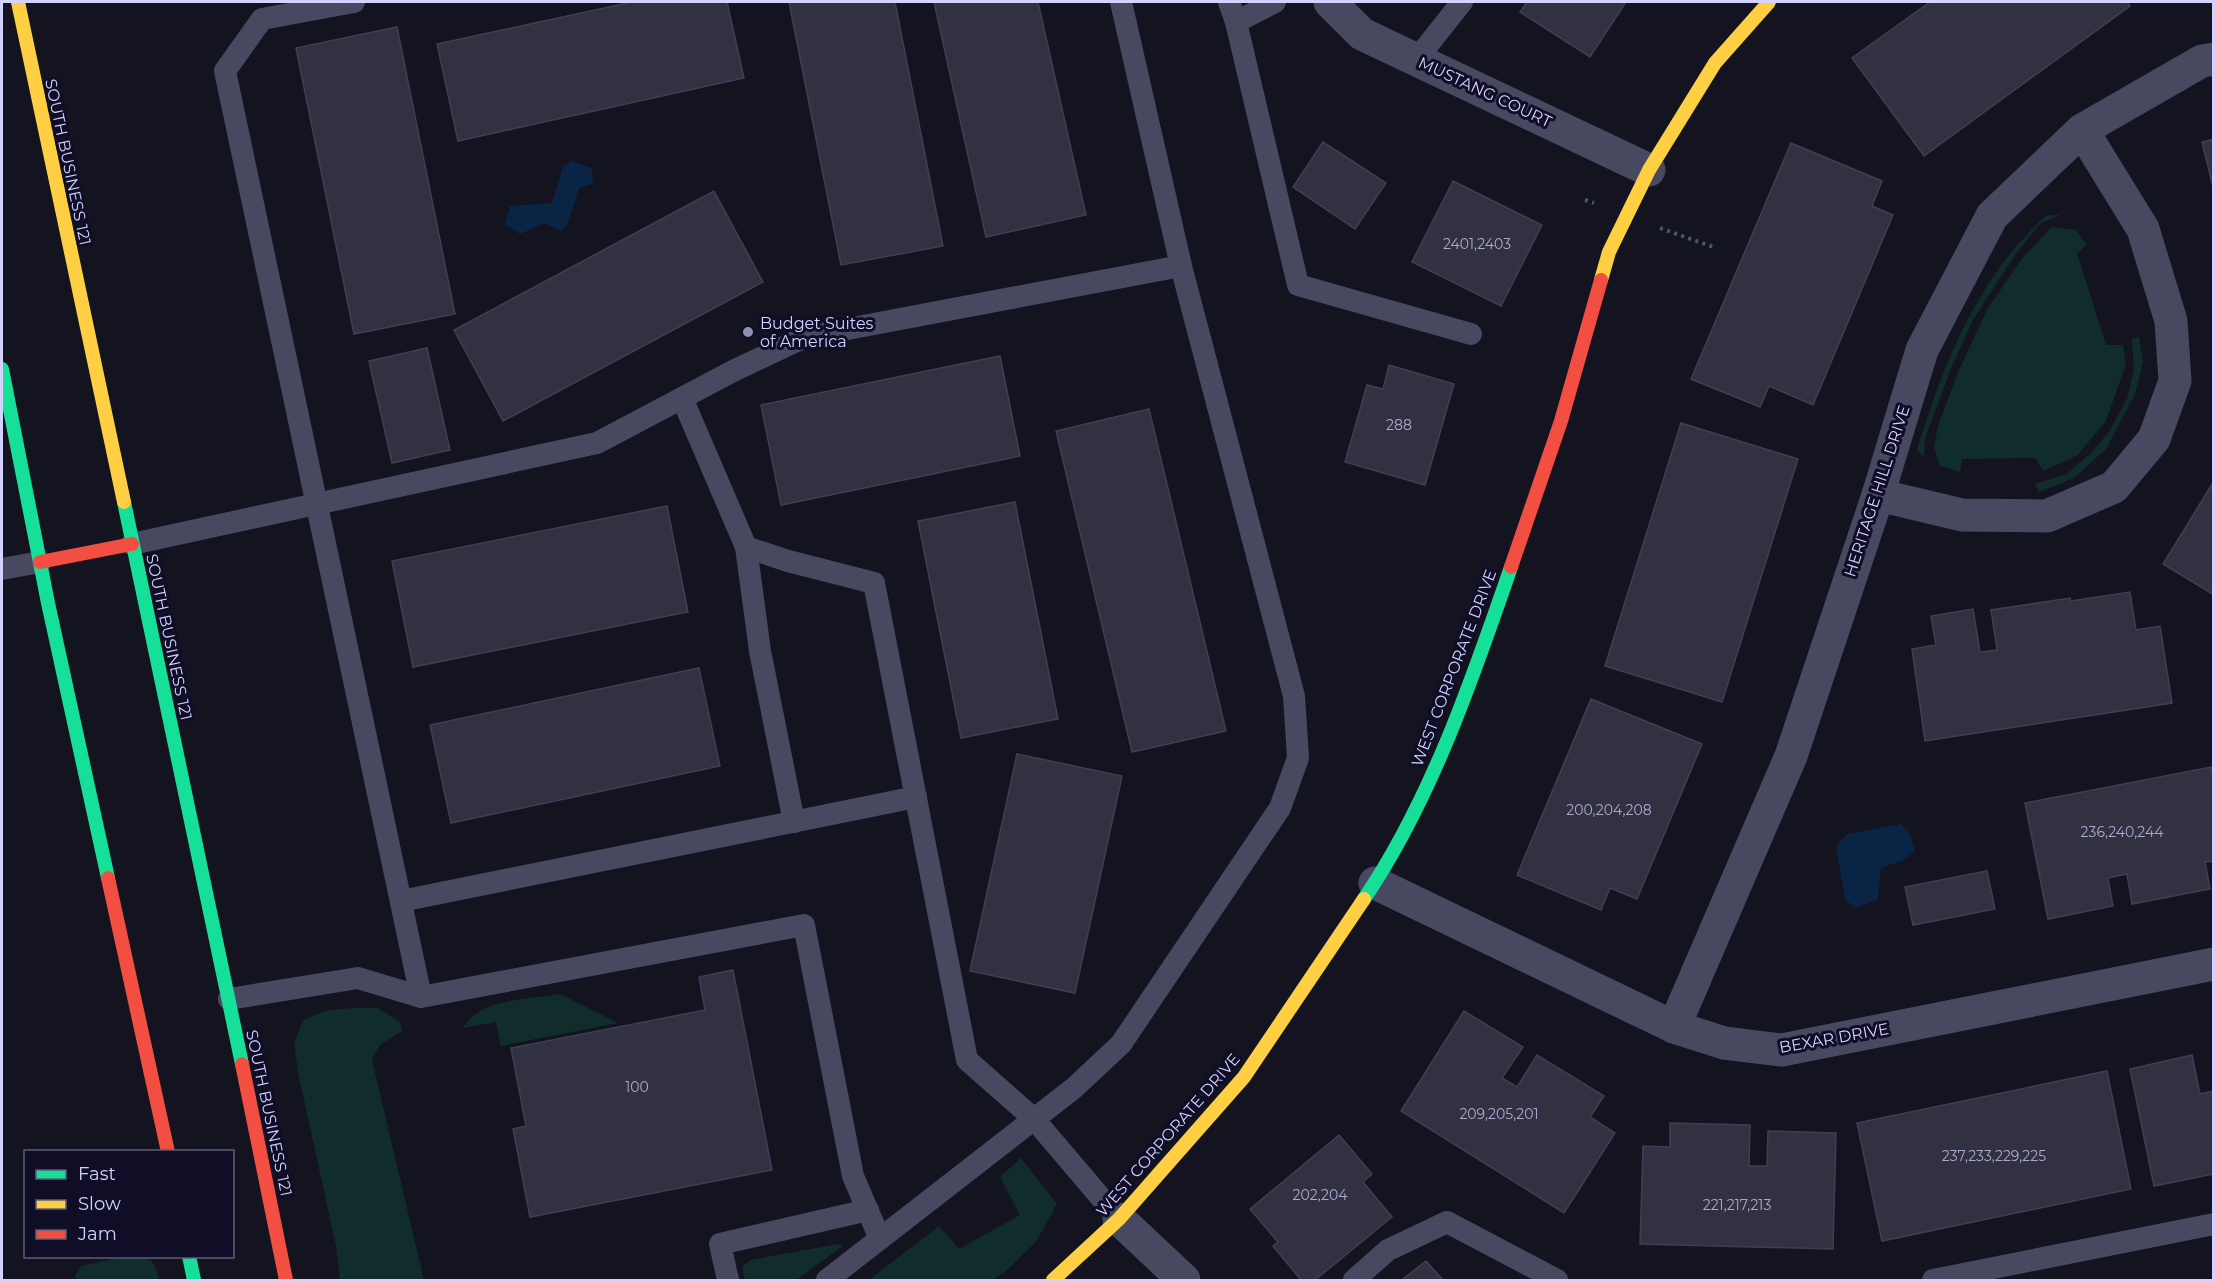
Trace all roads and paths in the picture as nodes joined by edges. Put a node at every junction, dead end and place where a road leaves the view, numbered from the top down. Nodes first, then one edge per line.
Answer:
1 (18, 2) edge
2 (354, 2) edge
3 (1121, 2) edge
4 (1275, 2) edge
5 (1330, 2) edge
6 (1462, 2) edge
7 (1769, 2) edge
8 (1232, 12) edge
9 (2214, 58) edge
10 (1416, 60) junction
11 (2082, 130) junction
12 (1649, 170) junction
13 (1181, 266) junction
14 (1471, 334) dead end
15 (2, 369) edge
16 (682, 398) junction
17 (1878, 495) junction
18 (317, 504) junction
19 (132, 544) junction
20 (746, 547) junction
21 (40, 562) junction
22 (2, 569) edge
23 (916, 797) junction
24 (794, 822) junction
25 (1375, 883) junction
26 (401, 901) junction
27 (2214, 964) edge
28 (421, 997) junction
29 (229, 999) junction
30 (1674, 1027) junction
31 (1034, 1119) junction
32 (168, 1150) edge
33 (868, 1210) junction
34 (1119, 1219) junction
35 (2214, 1224) edge
36 (880, 1239) junction
37 (189, 1258) edge
38 (194, 1281) edge
39 (286, 1281) edge
40 (728, 1281) edge
41 (827, 1281) edge
42 (1053, 1281) edge
43 (1184, 1281) edge
44 (1354, 1281) edge
45 (1557, 1281) edge
46 (1933, 1281) edge

1 - 19 main road, SOUTH BUSINESS 121
2 - 18 lane
3 - 13 lane
4 - 8 lane
5 - 10 street, MUSTANG COURT
6 - 10 lane
7 - 12 main road, WEST CORPORATE DRIVE
8 - 14 lane
9 - 11 street, HERITAGE HILL DRIVE
10 - 12 street, MUSTANG COURT
11 - 17 street, HERITAGE HILL DRIVE
11 - 17 street
12 - 25 main road, WEST CORPORATE DRIVE
13 - 16 lane
13 - 31 lane
15 - 21 main road
16 - 18 lane
16 - 20 lane
17 - 30 street, HERITAGE HILL DRIVE
18 - 19 lane
18 - 26 lane
19 - 21 main road
19 - 29 main road, SOUTH BUSINESS 121
20 - 23 lane
20 - 24 lane
21 - 22 lane
21 - 32 main road
23 - 24 lane
23 - 31 lane
24 - 26 lane
25 - 30 street, BEXAR DRIVE
25 - 34 main road, WEST CORPORATE DRIVE
26 - 28 lane
27 - 30 street, BEXAR DRIVE
28 - 29 lane
28 - 33 lane
29 - 39 main road, SOUTH BUSINESS 121
31 - 34 lane
31 - 36 lane
33 - 36 lane
33 - 40 lane
34 - 42 main road, WEST CORPORATE DRIVE
34 - 43 street
35 - 46 lane
36 - 41 lane
37 - 38 main road
44 - 45 lane

